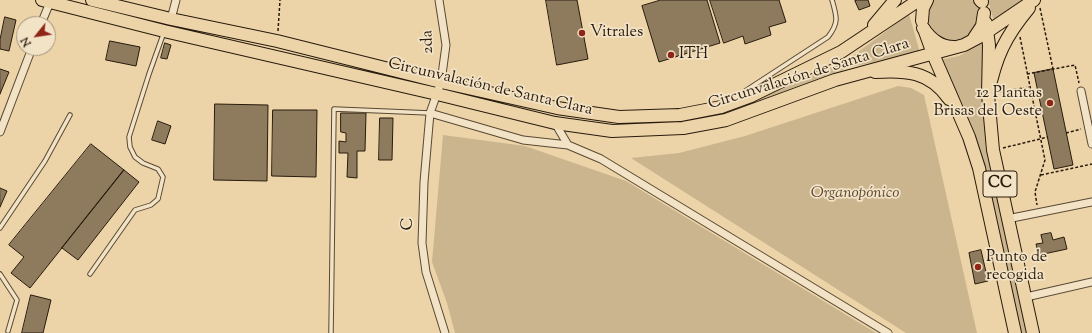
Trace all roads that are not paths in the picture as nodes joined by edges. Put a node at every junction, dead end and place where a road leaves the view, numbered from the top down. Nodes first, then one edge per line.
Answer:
1 (92, 0) edge
2 (176, 0) edge
3 (439, 0) edge
4 (832, 0) edge
5 (895, 0) edge
6 (921, 0) edge
7 (47, 1) edge
8 (1037, 3) edge
9 (982, 4) edge
10 (43, 16) edge
11 (171, 19) junction
12 (923, 25) junction
13 (164, 31) junction
14 (987, 32) junction
15 (864, 37) junction
16 (962, 45) junction
17 (933, 54) junction
18 (29, 56) edge
19 (864, 73) junction
20 (439, 88) junction
21 (1081, 91) road end
22 (988, 94) junction
23 (721, 107) junction
24 (430, 113) junction
25 (70, 115) dead end
26 (1089, 119) edge
27 (726, 120) junction
28 (555, 123) junction
29 (0, 132) edge
30 (969, 137) junction
31 (1092, 144) edge
32 (568, 145) junction
33 (1092, 202) edge
34 (1008, 219) junction
35 (0, 228) edge
36 (0, 274) edge
37 (90, 274) dead end
38 (1092, 282) edge
39 (1026, 297) junction
40 (8, 331) dead end
41 (331, 333) edge
42 (445, 333) edge
43 (888, 333) edge
44 (1015, 333) edge
45 (1033, 333) edge

1 - 11 main road, Circunvalación de Santa Clara
2 - 11 street
3 - 20 street, 2da
4 - 23 lane
5 - 15 main road
6 - 12 main road
6 - 15 main road, Circunvalación de Santa Clara
7 - 10 street
7 - 13 main road, Circunvalación de Santa Clara
8 - 14 main road, Circunvalación de Santa Clara
8 - 22 main road
9 - 14 main road, CC
9 - 16 main road
11 - 20 main road, Circunvalación de Santa Clara
12 - 16 main road
12 - 17 main road, CC
13 - 20 main road, Circunvalación de Santa Clara
13 - 37 lane
14 - 16 main road, Circunvalación de Santa Clara
14 - 22 main road, CC
15 - 23 main road, Circunvalación de Santa Clara
16 - 17 main road, Circunvalación de Santa Clara
17 - 19 main road, Circunvalación de Santa Clara
17 - 30 main road, CC
18 - 29 street
19 - 27 main road, Circunvalación de Santa Clara
19 - 30 main road
20 - 23 main road, Circunvalación de Santa Clara
20 - 24 street, 2da
20 - 28 main road, Circunvalación de Santa Clara
21 - 26 street
22 - 34 main road, CC
23 - 27 lane
24 - 32 street
24 - 41 lane
24 - 42 street, C
25 - 35 lane
26 - 31 street
27 - 28 main road, Circunvalación de Santa Clara
28 - 32 street
30 - 44 main road, CC
32 - 43 street
33 - 34 street
34 - 39 main road, CC
36 - 40 lane
38 - 39 street
39 - 45 main road, CC

